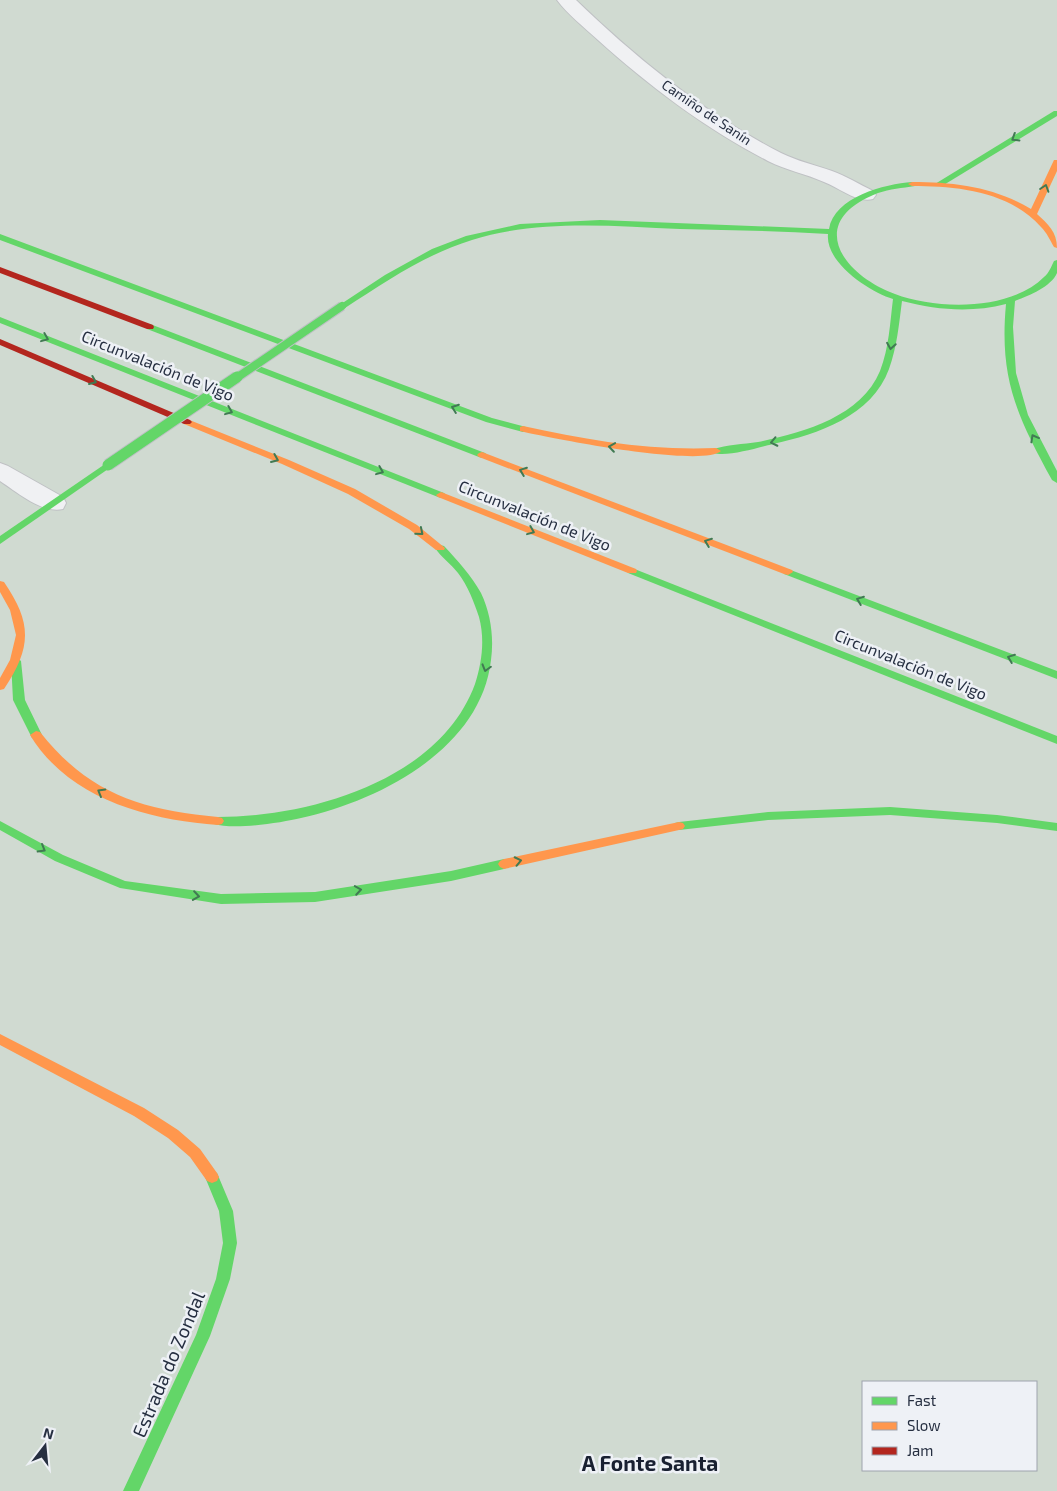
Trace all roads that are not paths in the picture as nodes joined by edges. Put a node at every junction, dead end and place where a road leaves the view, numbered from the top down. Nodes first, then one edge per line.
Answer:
1 (566, 0) edge
2 (1057, 113) edge
3 (1057, 162) edge
4 (939, 184) junction
5 (866, 195) junction
6 (1033, 214) junction
7 (832, 232) junction
8 (0, 237) edge
9 (1057, 245) edge
10 (1057, 265) edge
11 (0, 270) edge
12 (898, 298) junction
13 (1011, 300) junction
14 (0, 320) edge
15 (0, 342) edge
16 (0, 471) edge
17 (1057, 480) edge
18 (54, 502) junction
19 (0, 540) edge
20 (0, 584) edge
21 (16, 661) junction
22 (1057, 675) edge
23 (0, 686) edge
24 (1057, 740) edge
25 (0, 824) edge
26 (1057, 827) edge
27 (0, 1039) edge
28 (131, 1491) edge

1 - 5 street, Camiño de Sanín
2 -> 4 main road
6 -> 3 main road
4 - 5 main road
4 - 6 main road
5 - 7 main road
6 - 9 main road
7 - 12 main road
7 - 18 main road, bridge
12 -> 8 main road
10 - 13 main road
22 -> 11 main road, Circunvalación de Vigo
12 - 13 main road
17 -> 13 main road
14 -> 24 main road, Circunvalación de Vigo
15 -> 21 main road
16 - 18 street
18 - 19 main road
20 - 21 main road
21 - 23 main road
25 -> 26 main road
27 - 28 main road, Estrada do Zondal

